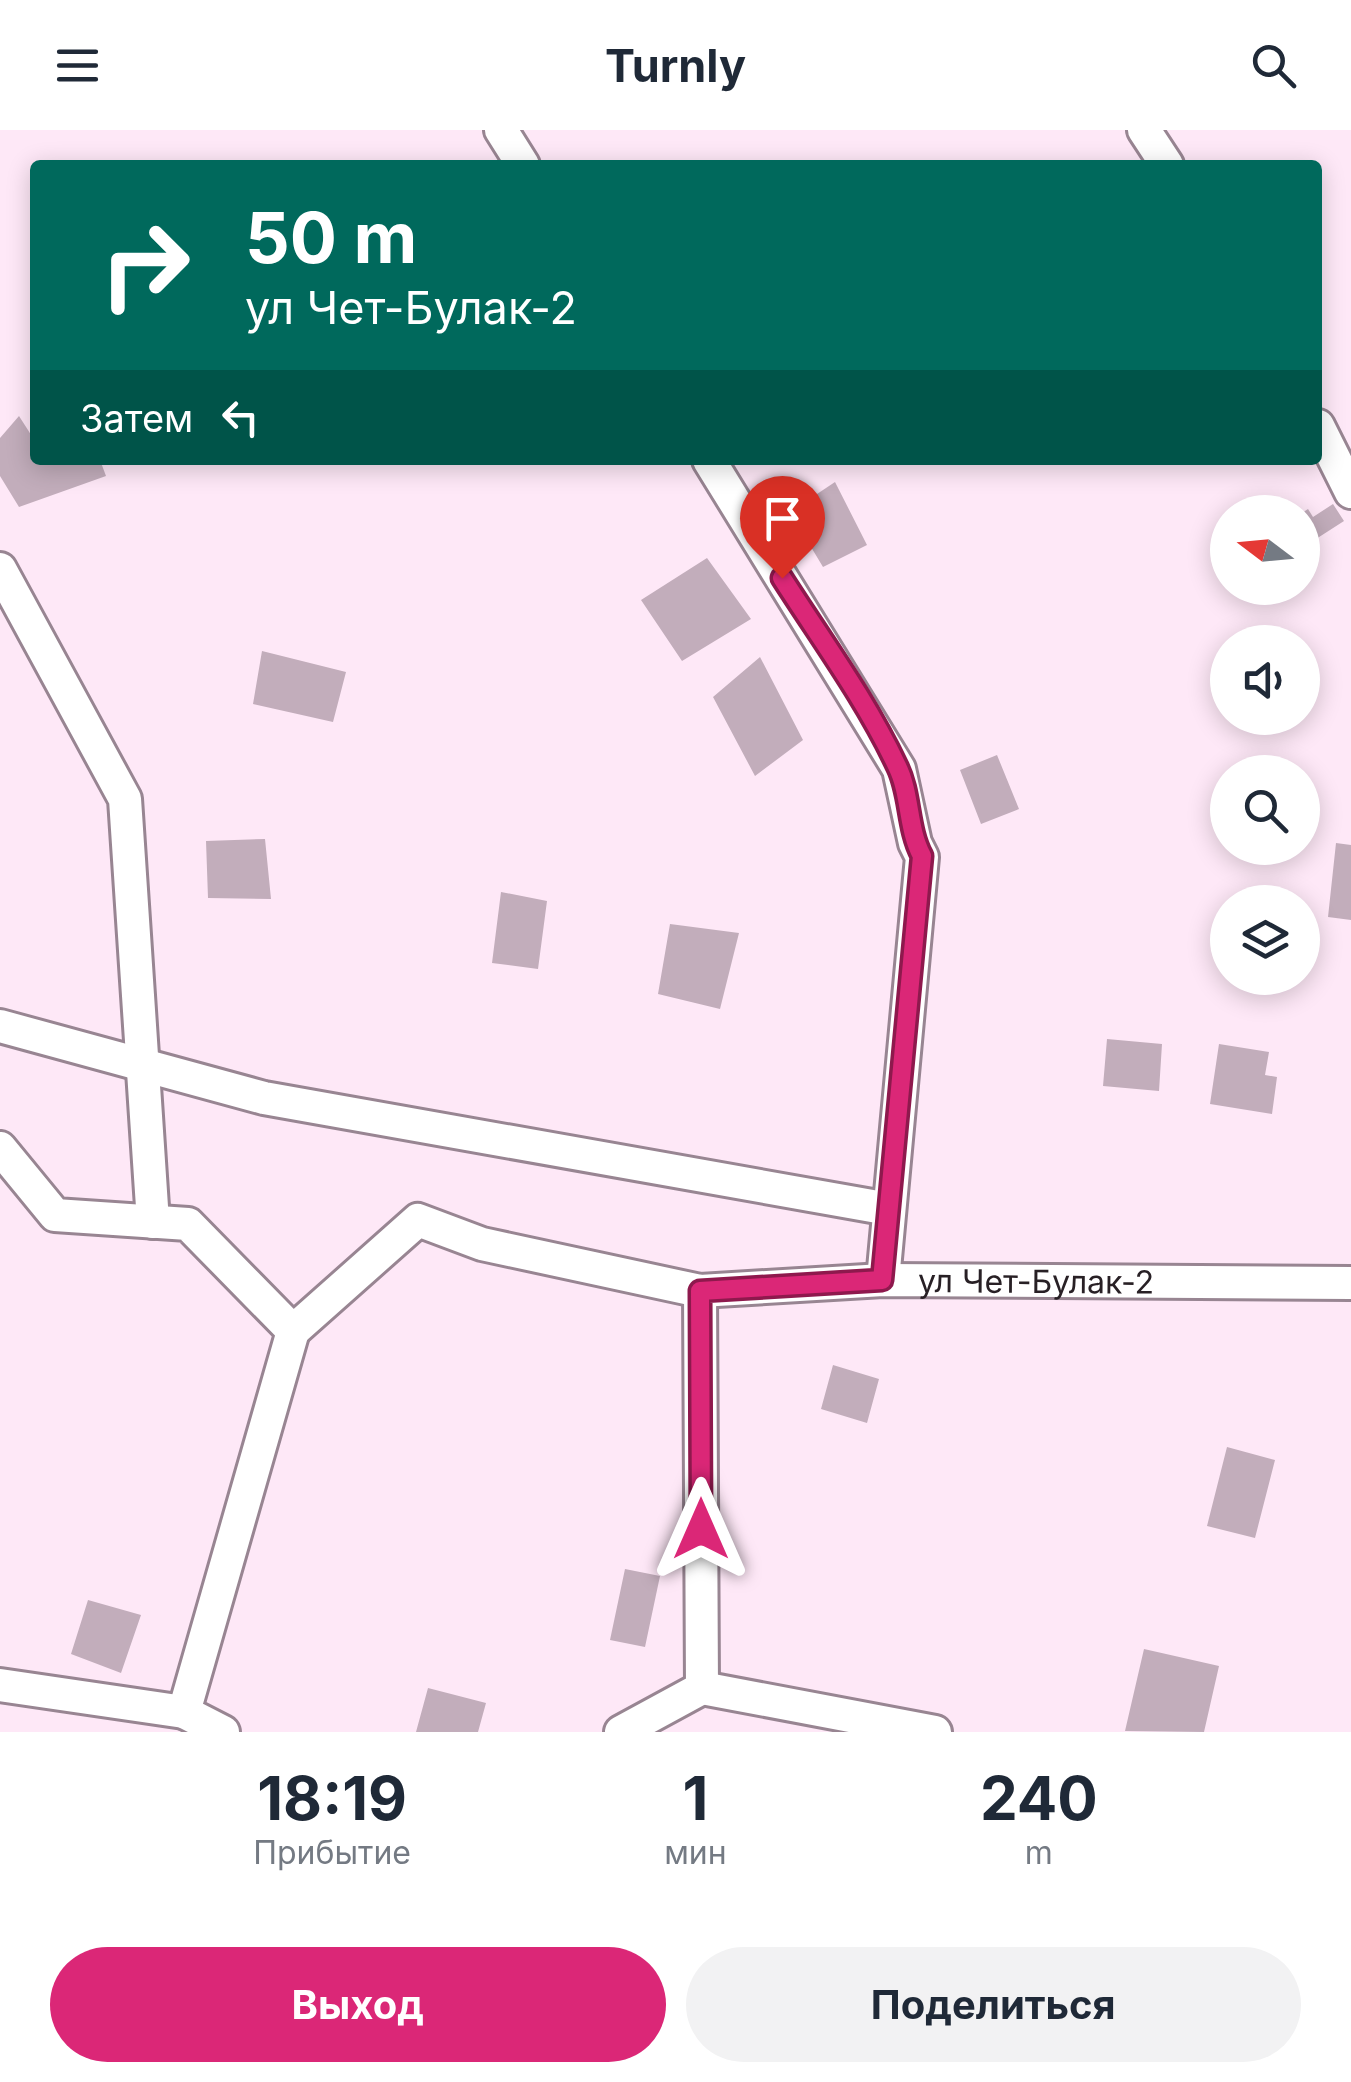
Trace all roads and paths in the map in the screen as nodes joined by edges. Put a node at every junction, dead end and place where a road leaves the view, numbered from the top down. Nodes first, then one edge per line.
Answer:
1 (501, 130) edge
2 (1144, 130) edge
3 (520, 160) edge
4 (1164, 160) edge
5 (1322, 434) edge
6 (712, 465) edge
7 (1351, 492) edge
8 (0, 569) edge
9 (0, 1026) edge
10 (143, 1065) junction
11 (0, 1148) edge
12 (889, 1209) junction
13 (154, 1222) junction
14 (882, 1280) junction
15 (1351, 1283) edge
16 (700, 1291) junction
17 (294, 1331) junction
18 (0, 1685) edge
19 (702, 1688) junction
20 (184, 1712) junction
21 (224, 1732) edge
22 (621, 1732) edge
23 (935, 1732) edge

1 - 3 street
2 - 4 street
5 - 7 street
6 - 12 street
8 - 10 street
9 - 10 street
10 - 12 street
10 - 13 street
11 - 13 street
12 - 14 street
13 - 17 street
14 - 15 street, ул Чет-Булак-2
14 - 16 street, ул Чет-Булак-2
16 - 17 street, ул Чет-Булак-2
16 - 19 street
17 - 20 street
18 - 20 street
19 - 22 street
19 - 23 street
20 - 21 street

